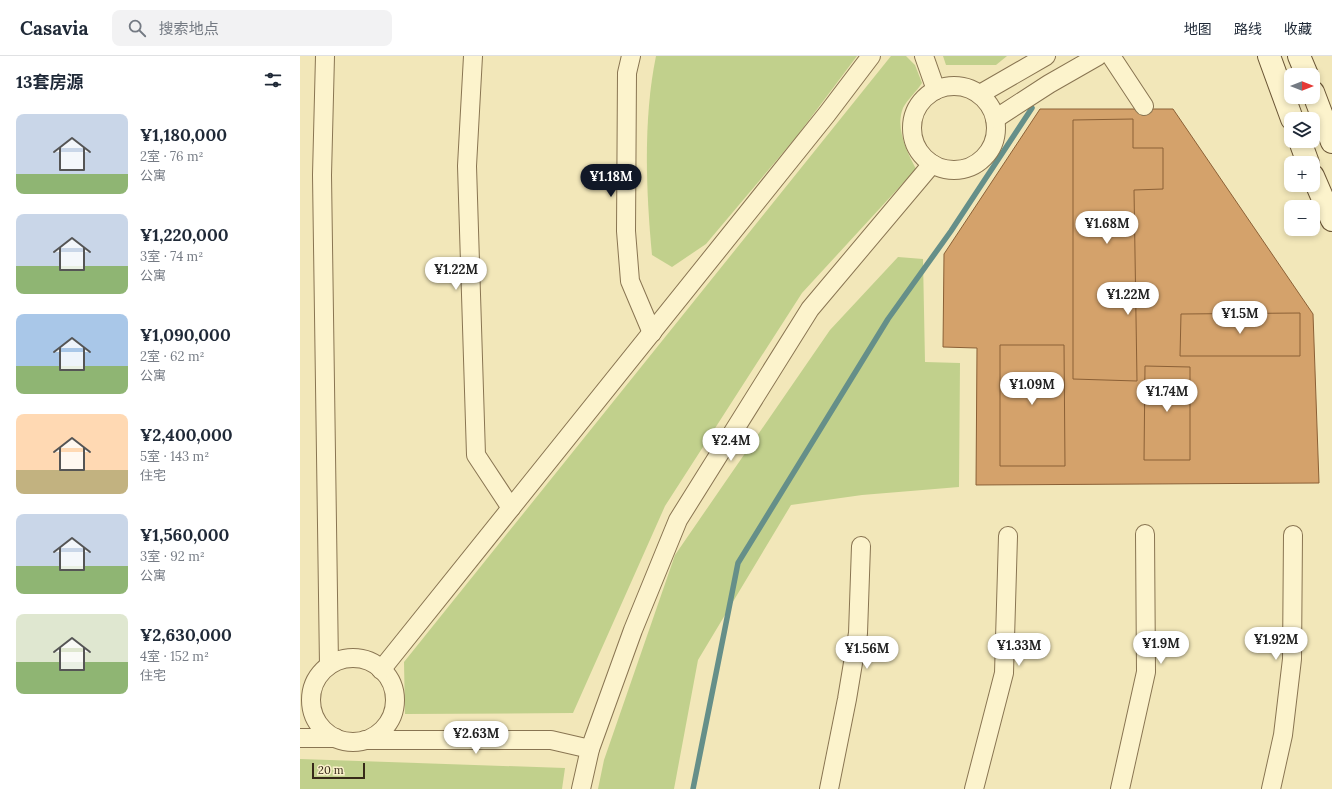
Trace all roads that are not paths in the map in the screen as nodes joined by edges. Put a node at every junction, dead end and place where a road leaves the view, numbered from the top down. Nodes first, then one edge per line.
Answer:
1 (325, 56) edge
2 (473, 56) edge
3 (631, 56) edge
4 (871, 56) edge
5 (924, 56) edge
6 (1046, 56) edge
7 (1098, 56) edge
8 (1111, 56) edge
9 (1269, 56) edge
10 (1300, 56) edge
11 (1304, 68) edge
12 (936, 90) junction
13 (980, 94) junction
14 (1318, 104) edge
15 (1144, 106) dead end
16 (1289, 112) edge
17 (995, 119) junction
18 (1332, 142) edge
19 (932, 164) junction
20 (1320, 192) edge
21 (1332, 220) edge
22 (652, 333) junction
23 (511, 508) junction
24 (1145, 534) dead end
25 (1293, 535) dead end
26 (1008, 536) dead end
27 (862, 546) dead end
28 (329, 665) junction
29 (381, 670) junction
30 (300, 738) edge
31 (336, 738) junction
32 (365, 740) junction
33 (590, 749) junction
34 (581, 789) edge
35 (829, 789) edge
36 (974, 789) edge
37 (1120, 789) edge
38 (1271, 789) edge

1 - 28 street
2 - 23 street
3 - 22 street
4 - 22 street
5 - 12 street
6 - 13 street
7 - 17 street
8 - 15 street
9 - 16 main road
10 - 11 main road
12 - 13 street
12 - 19 street
13 - 17 street
14 - 18 main road
17 - 19 street
19 - 33 street
20 - 21 main road
22 - 23 street
23 - 29 street
24 - 37 street
25 - 38 street
26 - 36 street
27 - 35 street
28 - 29 street
28 - 31 street
29 - 32 street
30 - 31 street
31 - 32 street
32 - 33 street
33 - 34 street

